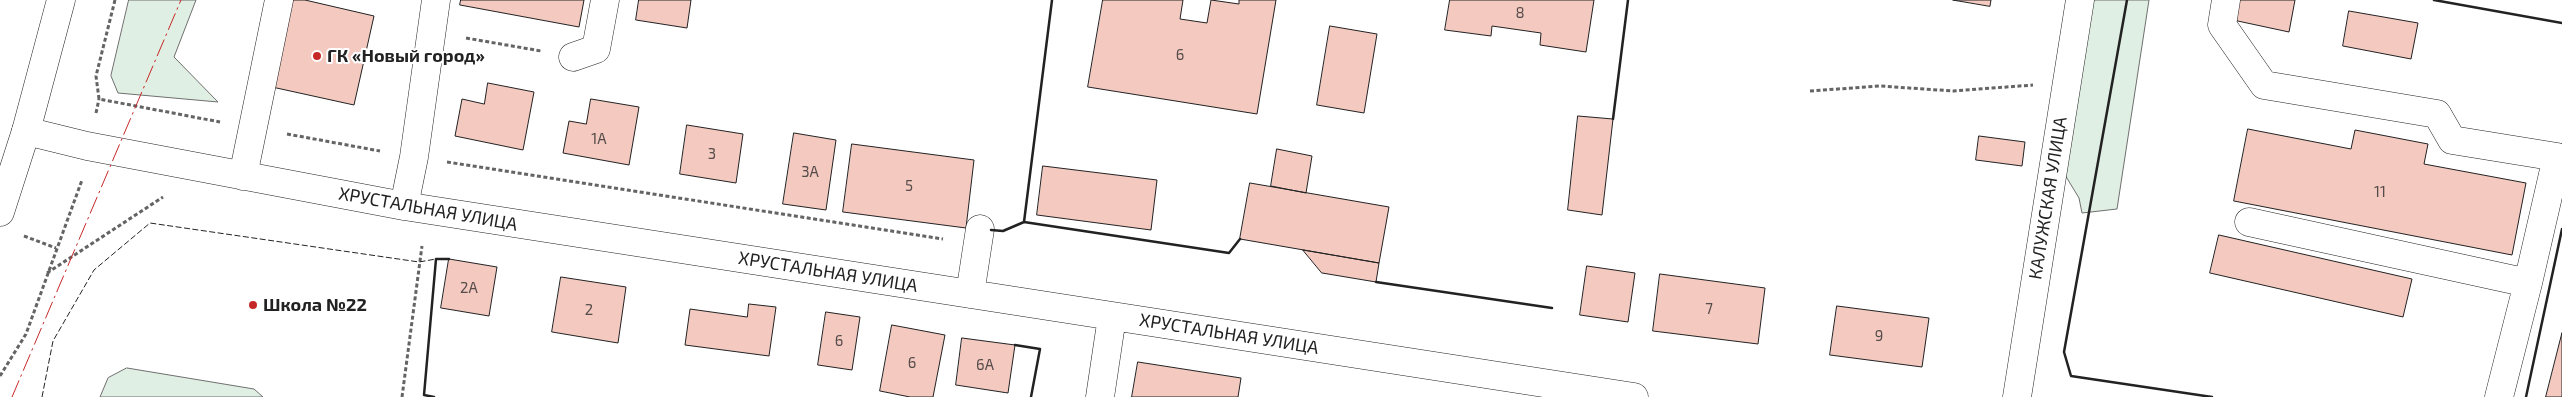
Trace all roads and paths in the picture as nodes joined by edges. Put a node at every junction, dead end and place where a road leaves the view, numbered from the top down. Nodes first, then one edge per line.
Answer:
1 (62, 0) edge
2 (115, 0) edge
3 (278, 0) edge
4 (436, 0) edge
5 (604, 0) edge
6 (2080, 0) edge
7 (2226, 0) edge
8 (431, 31) junction
9 (573, 57) joint
10 (2066, 90) junction
11 (1810, 91) dead end
12 (252, 128) junction
13 (26, 131) junction
14 (414, 157) junction
15 (243, 176) junction
16 (90, 182) dead end
17 (154, 196) dead end
18 (163, 197) junction
19 (172, 199) dead end
20 (404, 206) junction
21 (0, 212) edge
22 (2249, 222) dead end
23 (19, 234) dead end
24 (979, 236) joint
25 (412, 244) dead end
26 (422, 246) junction
27 (432, 247) dead end
28 (56, 248) junction
29 (47, 274) junction
30 (2528, 283) junction
31 (970, 294) junction
32 (1112, 317) junction
33 (0, 376) edge
34 (402, 397) edge
35 (1100, 397) edge
36 (1634, 397) edge
37 (2017, 397) edge
38 (2499, 397) edge

1 - 13 street
2 - 12 path
3 - 12 street
4 - 8 street
5 - 9 street
6 - 10 street, КАЛУЖСКАЯ УЛИЦА
7 - 30 street
8 - 9 path
8 - 14 street
10 - 11 path
10 - 37 street, КАЛУЖСКАЯ УЛИЦА
12 - 14 path
12 - 15 street
13 - 15 street, ХРУСТАЛЬНАЯ УЛИЦА
13 - 21 street
14 - 20 street
14 - 24 path
15 - 20 street, ХРУСТАЛЬНАЯ УЛИЦА
16 - 28 path
17 - 18 path
18 - 19 path
18 - 29 path
20 - 31 street, ХРУСТАЛЬНАЯ УЛИЦА
22 - 30 street
23 - 28 path
24 - 31 street
25 - 26 path
26 - 27 path
26 - 34 path
28 - 29 path
29 - 33 path
30 - 38 street
31 - 32 street, ХРУСТАЛЬНАЯ УЛИЦА
32 - 35 street
32 - 36 street, ХРУСТАЛЬНАЯ УЛИЦА

